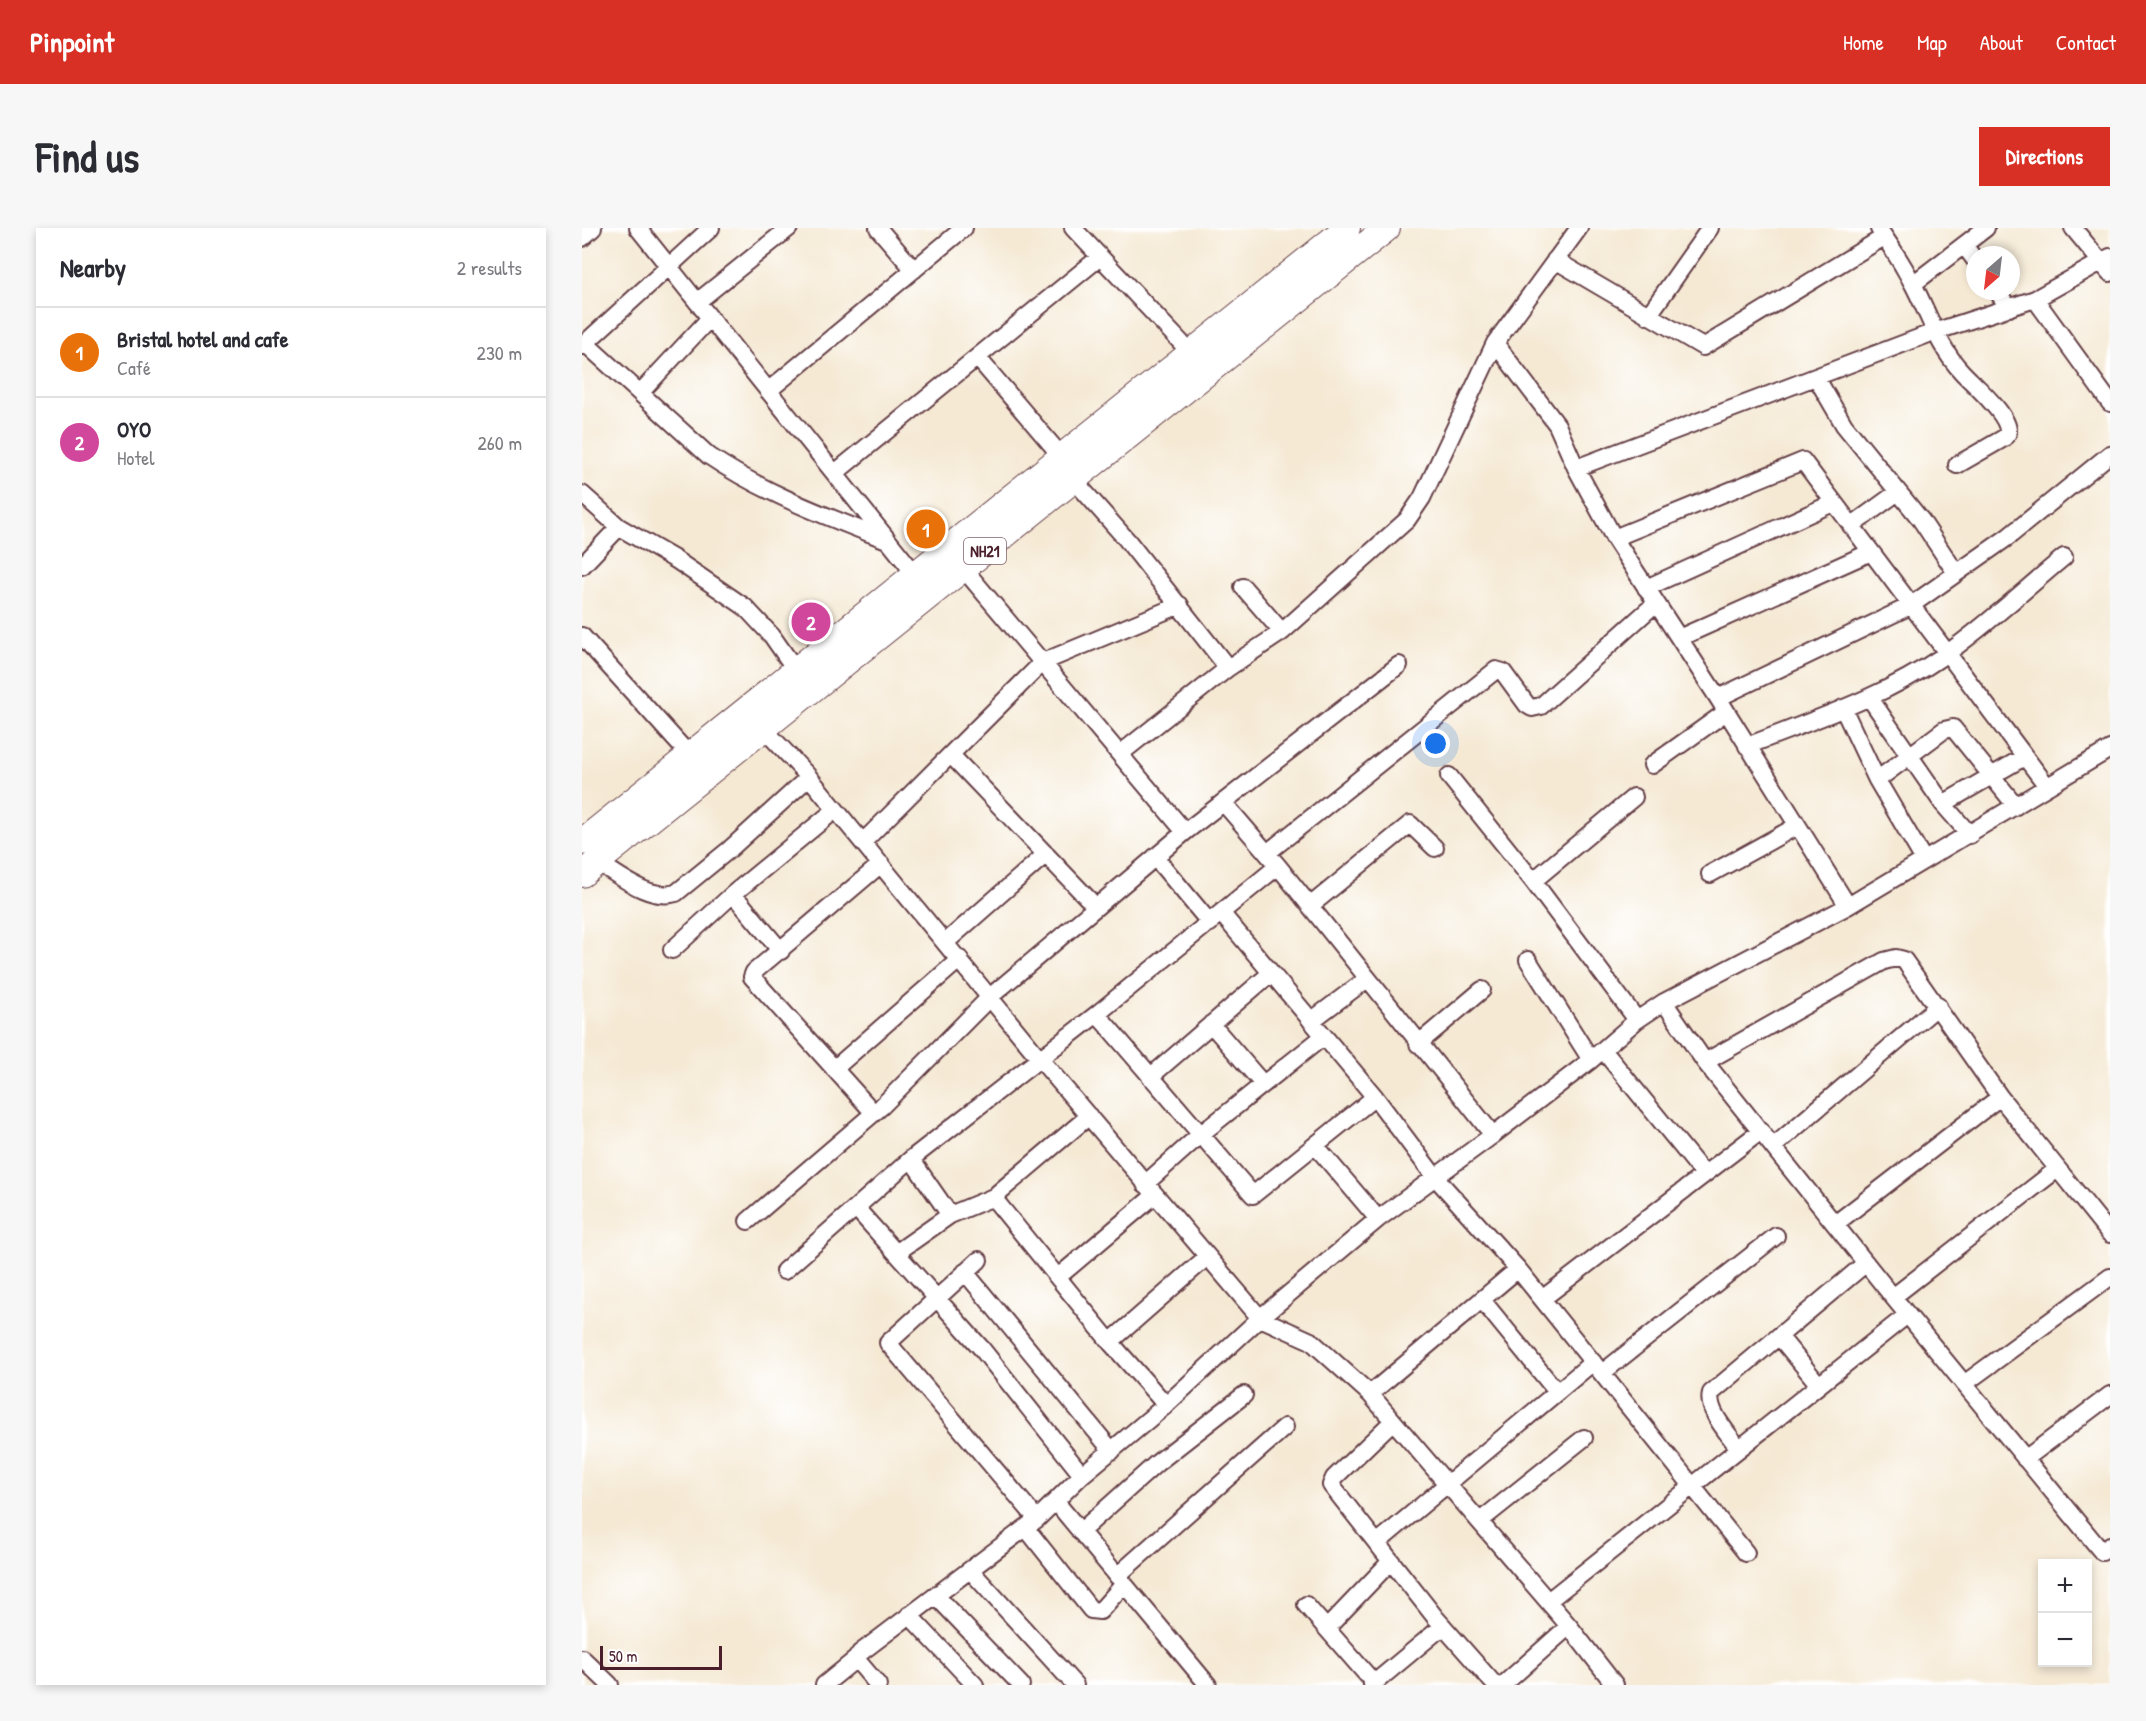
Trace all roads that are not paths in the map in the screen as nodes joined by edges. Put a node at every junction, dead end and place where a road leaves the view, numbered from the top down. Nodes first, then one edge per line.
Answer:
1 (593, 228) edge
2 (638, 228) edge
3 (711, 228) edge
4 (789, 228) edge
5 (878, 228) edge
6 (964, 228) edge
7 (1073, 228) edge
8 (1347, 228) edge
9 (1387, 228) edge
10 (1579, 228) edge
11 (1710, 228) edge
12 (1986, 228) edge
13 (2073, 228) edge
14 (1881, 232) edge
15 (582, 238) edge
16 (1964, 245) junction
17 (1966, 248) edge
18 (1100, 256) junction
19 (1555, 260) junction
20 (2107, 264) edge
21 (668, 266) junction
22 (914, 270) junction
23 (1913, 284) junction
24 (2035, 299) junction
25 (2003, 300) edge
26 (697, 302) junction
27 (2009, 308) junction
28 (1648, 316) junction
29 (710, 318) junction
30 (1934, 333) junction
31 (1495, 343) junction
32 (584, 345) edge
33 (1191, 353) junction
34 (977, 357) junction
35 (1816, 377) junction
36 (2104, 381) edge
37 (768, 391) junction
38 (639, 393) junction
39 (2110, 403) edge
40 (2110, 454) edge
41 (1062, 457) junction
42 (1957, 465) dead end
43 (1576, 468) junction
44 (835, 473) junction
45 (1074, 480) junction
46 (1898, 492) junction
47 (582, 494) edge
48 (1833, 502) junction
49 (1851, 526) junction
50 (619, 527) junction
51 (1614, 538) junction
52 (888, 540) junction
53 (1871, 552) junction
54 (2064, 557) dead end
55 (582, 566) edge
56 (963, 568) junction
57 (1956, 573) junction
58 (915, 574) junction
59 (1243, 587) dead end
60 (1646, 588) junction
61 (1656, 603) junction
62 (1180, 605) junction
63 (1910, 606) junction
64 (1282, 632) junction
65 (582, 636) edge
66 (1678, 638) junction
67 (1948, 652) junction
68 (1043, 662) junction
69 (1400, 665) dead end
70 (1228, 668) junction
71 (795, 669) junction
72 (1869, 697) junction
73 (1722, 705) junction
74 (1843, 708) junction
75 (764, 729) junction
76 (1747, 746) junction
77 (2110, 749) edge
78 (1120, 754) junction
79 (951, 755) junction
80 (1911, 755) junction
81 (690, 756) junction
82 (2024, 757) junction
83 (1652, 765) dead end
84 (1449, 776) dead end
85 (1993, 776) junction
86 (809, 777) junction
87 (1877, 780) junction
88 (2047, 786) junction
89 (1634, 797) dead end
90 (1223, 802) junction
91 (1943, 804) junction
92 (2016, 806) junction
93 (835, 810) junction
94 (1797, 826) junction
95 (1185, 832) junction
96 (1970, 835) junction
97 (863, 842) junction
98 (1435, 848) dead end
99 (1046, 854) junction
100 (1155, 857) junction
101 (587, 859) edge
102 (1272, 859) junction
103 (1924, 860) junction
104 (881, 864) junction
105 (1710, 874) dead end
106 (1533, 881) junction
107 (733, 894) junction
108 (1310, 906) junction
109 (1848, 906) junction
110 (1096, 907) junction
111 (1216, 918) junction
112 (946, 942) junction
113 (672, 950) dead end
114 (780, 951) junction
115 (960, 959) junction
116 (1528, 960) dead end
117 (1271, 973) junction
118 (1367, 979) junction
119 (1482, 990) dead end
120 (991, 996) junction
121 (1664, 1002) junction
122 (1938, 1006) junction
123 (1097, 1014) junction
124 (1637, 1020) junction
125 (1311, 1021) junction
126 (1211, 1024) junction
127 (1324, 1036) junction
128 (1418, 1044) junction
129 (1597, 1055) junction
130 (1040, 1059) junction
131 (1705, 1062) junction
132 (834, 1069) junction
133 (1150, 1077) junction
134 (1263, 1084) junction
135 (1375, 1097) junction
136 (2000, 1097) junction
137 (873, 1113) junction
138 (1089, 1116) junction
139 (1761, 1131) junction
140 (1201, 1134) junction
141 (1493, 1135) junction
142 (1315, 1145) junction
143 (1773, 1147) junction
144 (911, 1159) junction
145 (2056, 1170) junction
146 (1704, 1174) junction
147 (1435, 1177) junction
148 (1150, 1190) junction
149 (996, 1196) junction
150 (856, 1208) junction
151 (950, 1215) junction
152 (1378, 1219) junction
153 (748, 1221) dead end
154 (1835, 1224) junction
155 (2110, 1234) edge
156 (1776, 1236) dead end
157 (896, 1253) junction
158 (1207, 1257) junction
159 (979, 1260) dead end
160 (1866, 1263) junction
161 (1518, 1269) junction
162 (784, 1271) dead end
163 (965, 1272) junction
164 (1058, 1277) junction
165 (2110, 1277) edge
166 (1893, 1297) junction
167 (935, 1298) junction
168 (1542, 1299) junction
169 (1482, 1300) junction
170 (1907, 1315) junction
171 (1260, 1318) junction
172 (1779, 1336) junction
173 (1110, 1342) junction
174 (1598, 1368) junction
175 (1964, 1384) junction
176 (1819, 1385) junction
177 (1557, 1392) junction
178 (1370, 1394) junction
179 (1244, 1395) dead end
180 (2110, 1395) edge
181 (1166, 1406) junction
182 (1393, 1421) junction
183 (1285, 1427) dead end
184 (1584, 1438) dead end
185 (1739, 1449) junction
186 (1112, 1451) junction
187 (2025, 1459) junction
188 (1082, 1475) junction
189 (1446, 1482) junction
190 (1693, 1486) junction
191 (1056, 1502) junction
192 (1480, 1521) junction
193 (1032, 1523) junction
194 (1080, 1532) junction
195 (1377, 1543) junction
196 (1746, 1553) dead end
197 (2107, 1554) edge
198 (1391, 1562) junction
199 (971, 1570) junction
200 (1120, 1580) junction
201 (936, 1596) junction
202 (1548, 1601) junction
203 (1306, 1605) dead end
204 (909, 1615) junction
205 (1443, 1626) junction
206 (1569, 1626) junction
207 (1327, 1628) junction
208 (582, 1658) edge
209 (856, 1659) junction
210 (1373, 1684) edge
211 (610, 1685) edge
212 (824, 1685) edge
213 (878, 1685) edge
214 (975, 1685) edge
215 (1021, 1685) edge
216 (1075, 1685) edge
217 (1208, 1685) edge
218 (1494, 1685) edge
219 (1503, 1685) edge
220 (1615, 1685) edge

1 - 15 street
2 - 21 street
3 - 21 street
4 - 26 street
5 - 22 street
6 - 22 street
7 - 18 street
8 - 33 highway, NH21
9 - 45 highway, NH21
10 - 19 street
11 - 28 street
12 - 16 street
13 - 20 street
14 - 23 street
14 - 28 street
16 - 17 street
16 - 23 street
18 - 33 street
18 - 34 street
19 - 28 street
19 - 31 street
20 - 24 street
21 - 26 street
21 - 32 street
22 - 37 street
23 - 30 street
24 - 27 street
24 - 36 street
25 - 27 street
26 - 29 street
27 - 30 street
29 - 37 street
29 - 38 street
30 - 35 street
30 - 42 street
31 - 43 street
31 - 64 street
32 - 38 street
33 - 41 highway, NH21
34 - 41 street
34 - 44 street
35 - 43 street
35 - 46 street
36 - 39 street
37 - 44 street
38 - 52 street
40 - 57 street
41 - 58 highway, NH21
43 - 51 street
44 - 52 street
45 - 56 highway, NH21
45 - 62 street
46 - 49 street
46 - 57 street
47 - 50 street
48 - 49 street
48 - 51 street
48 - 60 street
49 - 53 street
50 - 55 street
50 - 71 street
51 - 60 street
52 - 58 street
53 - 63 street
53 - 66 street
54 - 67 street
56 - 68 street
56 - 75 highway, NH21
57 - 63 street
58 - 71 highway, NH21
59 - 64 street
60 - 61 street
61 - 66 street
61 - 102 street
62 - 68 street
62 - 70 street
63 - 67 street
63 - 73 street
64 - 70 street
65 - 81 street
66 - 73 street
67 - 72 street
67 - 82 street
68 - 78 street
68 - 79 street
69 - 90 street
70 - 78 street
71 - 81 highway, NH21
72 - 74 street
72 - 80 street
73 - 76 street
73 - 83 street
74 - 76 street
74 - 87 street
75 - 86 street
75 - 101 highway, NH21
76 - 94 street
77 - 88 street
78 - 95 street
79 - 97 street
79 - 99 street
80 - 85 street
80 - 87 street
80 - 91 street
81 - 101 highway, NH21
82 - 85 street
82 - 88 street
84 - 106 street
85 - 91 street
85 - 92 street
86 - 93 street
86 - 101 street
87 - 103 street
88 - 92 street
89 - 106 street
90 - 95 street
90 - 102 street
91 - 96 street
92 - 96 street
93 - 97 street
93 - 107 street
94 - 105 street
94 - 109 street
95 - 100 street
96 - 103 street
97 - 104 street
98 - 108 street
99 - 110 street
99 - 112 street
100 - 110 street
100 - 111 street
102 - 108 street
102 - 111 street
103 - 109 street
104 - 112 street
104 - 114 street
106 - 124 street
107 - 113 street
107 - 114 street
108 - 118 street
109 - 121 street
110 - 120 street
111 - 117 street
111 - 123 street
112 - 115 street
114 - 132 street
115 - 120 street
115 - 132 street
116 - 129 street
117 - 125 street
117 - 126 street
118 - 125 street
118 - 128 street
119 - 128 street
120 - 130 street
120 - 137 street
121 - 124 street
121 - 131 street
122 - 131 street
122 - 136 street
122 - 143 street
123 - 130 street
123 - 133 street
124 - 129 street
125 - 127 street
126 - 133 street
126 - 134 street
127 - 134 street
127 - 135 street
128 - 141 street
129 - 141 street
129 - 146 street
130 - 138 street
130 - 144 street
131 - 139 street
132 - 137 street
133 - 140 street
134 - 140 street
135 - 142 street
135 - 147 street
136 - 145 street
136 - 154 street
137 - 153 street
138 - 148 street
138 - 149 street
139 - 143 street
139 - 146 street
140 - 142 street
140 - 148 street
141 - 147 street
142 - 152 street
143 - 154 street
144 - 150 street
144 - 151 street
145 - 155 street
145 - 166 street
146 - 168 street
147 - 152 street
147 - 161 street
148 - 158 street
148 - 164 street
149 - 151 street
149 - 164 street
150 - 157 street
150 - 162 street
151 - 157 street
152 - 171 street
154 - 160 street
156 - 174 street
157 - 167 street
158 - 171 street
158 - 173 street
159 - 163 street
160 - 166 street
160 - 172 street
161 - 168 street
161 - 169 street
163 - 167 street
163 - 186 street
164 - 173 street
165 - 175 street
166 - 170 street
167 - 188 street
167 - 193 street
168 - 174 street
169 - 177 street
169 - 178 street
170 - 175 street
170 - 176 street
171 - 178 street
171 - 181 street
172 - 176 street
172 - 185 street
173 - 181 street
174 - 177 street
174 - 190 street
175 - 187 street
176 - 185 street
177 - 189 street
178 - 182 street
179 - 194 street
180 - 187 street
181 - 186 street
182 - 189 street
182 - 195 street
183 - 200 street
184 - 192 street
185 - 190 street
186 - 188 street
187 - 197 street
188 - 191 street
189 - 192 street
189 - 195 street
190 - 196 street
190 - 202 street
191 - 193 street
191 - 194 street
192 - 202 street
193 - 199 street
193 - 200 street
194 - 200 street
195 - 198 street
198 - 205 street
198 - 207 street
199 - 201 street
199 - 216 street
200 - 217 street
201 - 204 street
201 - 215 street
202 - 206 street
203 - 207 street
204 - 209 street
204 - 214 street
205 - 210 street
205 - 218 street
206 - 219 street
206 - 220 street
207 - 210 street
208 - 211 street
209 - 212 street
209 - 213 street

